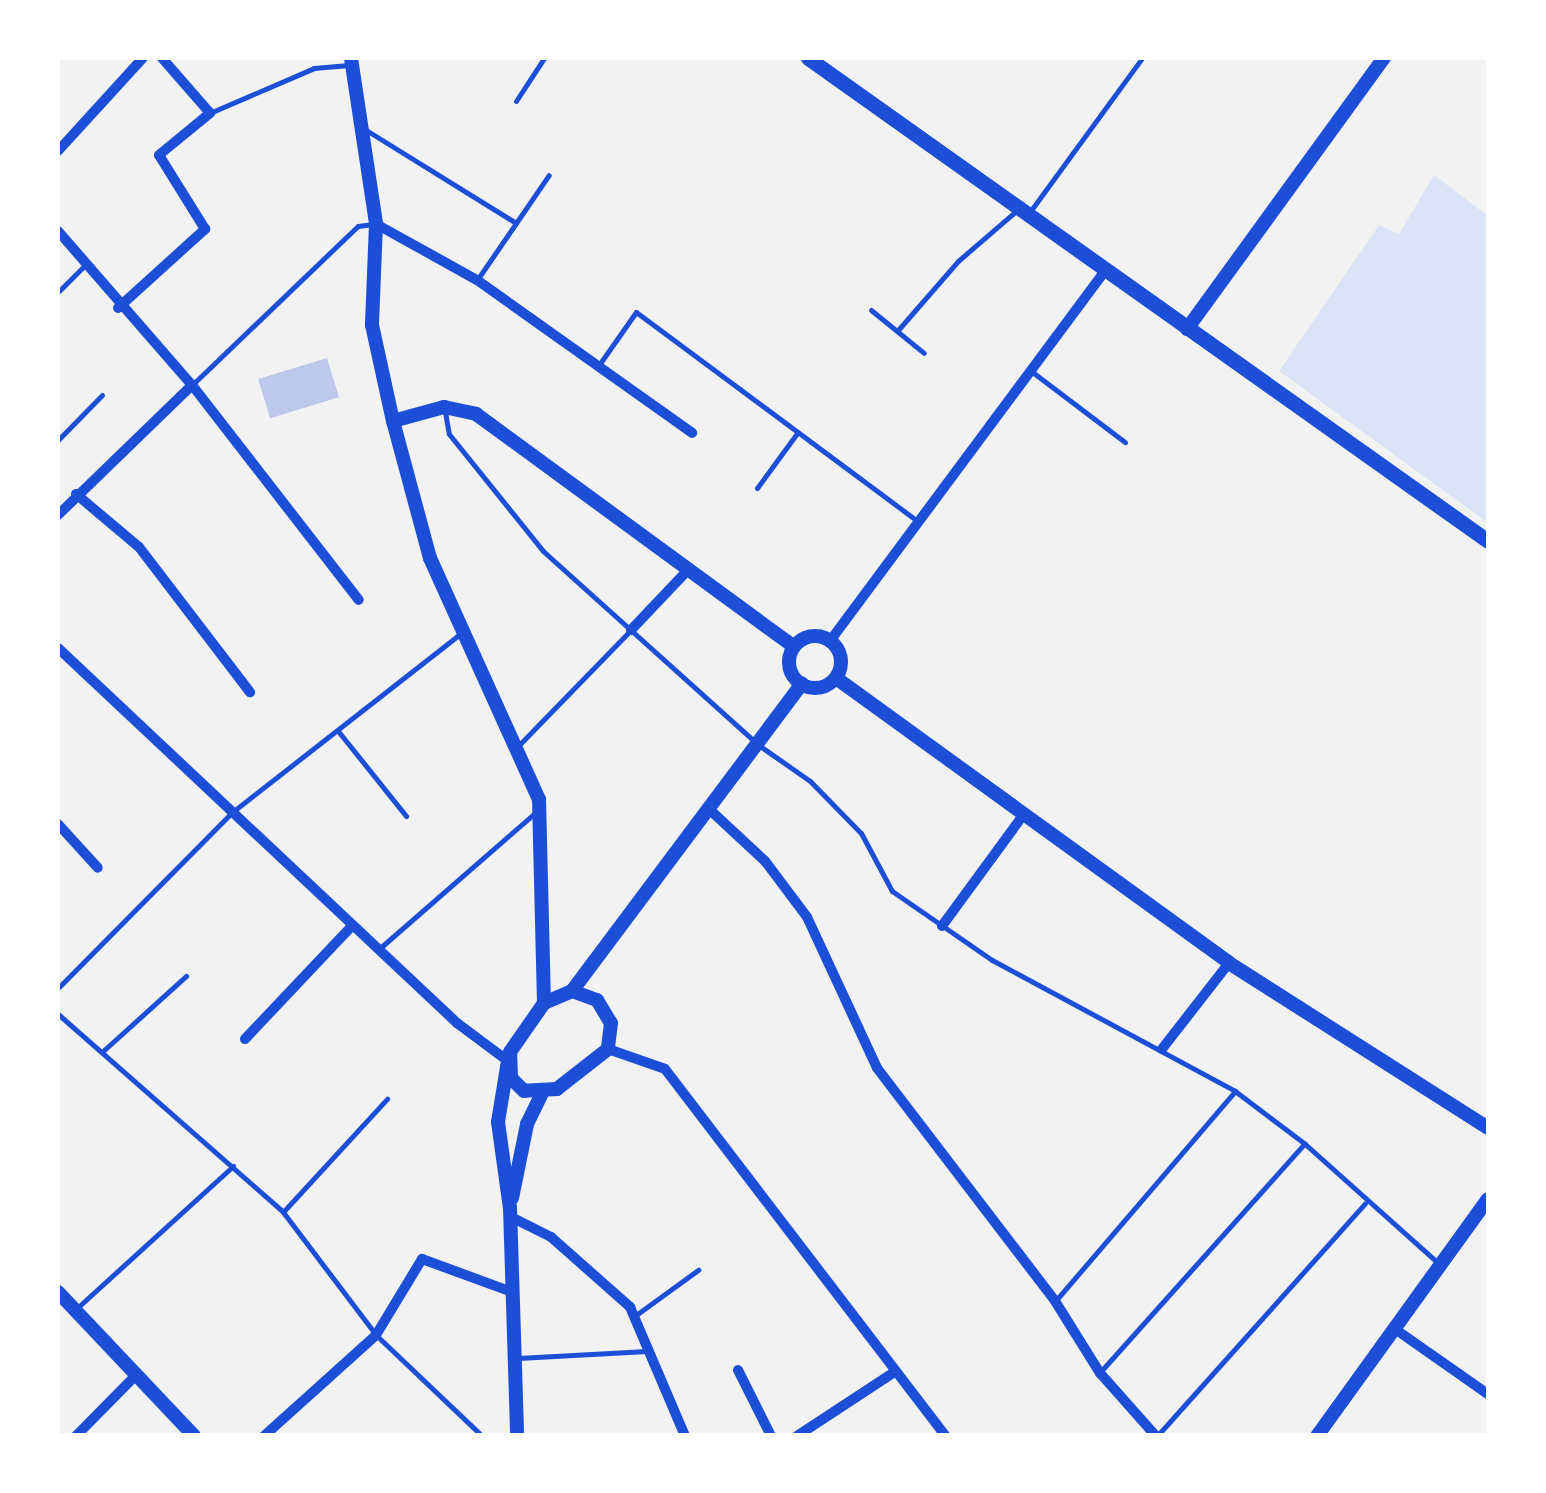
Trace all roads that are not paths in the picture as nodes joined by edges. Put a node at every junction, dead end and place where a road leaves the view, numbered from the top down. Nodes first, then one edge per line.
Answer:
1 (143, 58) edge
2 (162, 58) edge
3 (544, 58) edge
4 (808, 58) edge
5 (1142, 58) edge
6 (1384, 58) edge
7 (352, 61) edge
8 (516, 102) dead end
9 (210, 113) junction
10 (363, 128) junction
11 (58, 151) edge
12 (549, 175) dead end
13 (1022, 213) junction
14 (516, 223) junction
15 (376, 224) junction
16 (58, 232) edge
17 (84, 267) junction
18 (1105, 272) junction
19 (477, 280) junction
20 (58, 292) edge
21 (118, 308) junction
22 (871, 310) dead end
23 (1187, 329) junction
24 (898, 330) junction
25 (924, 354) dead end
26 (601, 362) junction
27 (1031, 371) junction
28 (192, 385) junction
29 (102, 396) dead end
30 (444, 406) junction
31 (393, 421) junction
32 (692, 432) dead end
33 (798, 432) junction
34 (58, 440) edge
35 (1125, 442) dead end
36 (757, 488) dead end
37 (76, 494) junction
38 (58, 514) edge
39 (919, 522) junction
40 (1488, 541) edge
41 (688, 570) junction
42 (359, 600) dead end
43 (631, 630) junction
44 (464, 632) junction
45 (830, 642) junction
46 (794, 647) junction
47 (58, 648) edge
48 (836, 678) junction
49 (802, 684) junction
50 (250, 692) dead end
51 (338, 732) junction
52 (757, 744) junction
53 (516, 748) junction
54 (540, 808) junction
55 (709, 809) junction
56 (231, 813) junction
57 (1024, 814) junction
58 (406, 816) dead end
59 (58, 824) edge
60 (98, 868) dead end
61 (352, 926) junction
62 (942, 926) junction
63 (378, 950) junction
64 (1228, 963) junction
65 (186, 976) dead end
66 (58, 988) edge
67 (572, 991) junction
68 (544, 1002) junction
69 (58, 1014) edge
70 (245, 1039) dead end
71 (608, 1050) junction
72 (1162, 1050) junction
73 (103, 1051) junction
74 (508, 1060) junction
75 (1235, 1091) junction
76 (541, 1095) junction
77 (387, 1098) dead end
78 (1488, 1128) edge
79 (1304, 1144) junction
80 (233, 1166) junction
81 (1488, 1200) edge
82 (1366, 1203) junction
83 (284, 1212) junction
84 (510, 1212) junction
85 (1440, 1266) junction
86 (698, 1270) dead end
87 (58, 1292) edge
88 (512, 1292) junction
89 (1055, 1301) junction
90 (75, 1310) junction
91 (634, 1317) junction
92 (1394, 1328) junction
93 (376, 1334) junction
94 (650, 1351) junction
95 (513, 1358) junction
96 (738, 1370) dead end
97 (896, 1370) junction
98 (1100, 1373) junction
99 (136, 1375) junction
100 (1488, 1394) edge
101 (76, 1436) edge
102 (194, 1436) edge
103 (264, 1436) edge
104 (482, 1436) edge
105 (518, 1436) edge
106 (685, 1436) edge
107 (770, 1436) edge
108 (798, 1436) edge
109 (946, 1436) edge
110 (1157, 1436) edge
111 (1316, 1436) edge

1 - 11 street
2 - 9 street
3 - 8 lane
4 - 13 main road
5 - 13 lane
6 - 23 street
7 - 9 lane
7 - 10 street
9 - 21 street
10 - 14 lane
10 - 15 street
12 - 14 lane
13 - 18 main road
13 - 24 lane
14 - 19 lane
15 - 19 street
15 - 28 lane
15 - 31 street
16 - 17 street
17 - 20 lane
17 - 21 street
18 - 23 main road
18 - 27 street
19 - 26 street
21 - 28 street
22 - 24 lane
23 - 40 main road
24 - 25 lane
26 - 32 street
26 - 33 lane
27 - 35 lane
27 - 39 street
28 - 37 street
28 - 42 street
29 - 34 lane
30 - 31 street
30 - 41 street
30 - 43 lane
31 - 44 street
33 - 36 lane
33 - 39 lane
37 - 38 street
37 - 50 street
39 - 45 street
41 - 43 street
41 - 46 street
43 - 52 lane
43 - 53 lane
44 - 51 lane
44 - 53 street
45 - 46 street
45 - 48 street
46 - 49 street
47 - 56 street
48 - 49 street
48 - 57 street
49 - 52 street
51 - 56 lane
51 - 58 lane
52 - 55 street
52 - 62 lane
53 - 54 street
54 - 63 lane
54 - 68 street
55 - 67 street
55 - 89 street
56 - 61 street
56 - 66 lane
57 - 62 street
57 - 64 street
59 - 60 street
61 - 63 street
61 - 70 street
62 - 72 lane
63 - 74 street
64 - 72 street
64 - 78 street
65 - 73 lane
67 - 68 street
67 - 71 street
68 - 74 street
69 - 73 lane
71 - 76 street
71 - 97 street
72 - 75 lane
73 - 80 lane
74 - 76 street
74 - 84 street
75 - 79 lane
75 - 89 lane
76 - 84 street
77 - 83 lane
79 - 82 lane
79 - 98 lane
80 - 83 lane
80 - 90 lane
81 - 85 street
82 - 85 lane
82 - 110 lane
83 - 93 lane
84 - 88 street
84 - 91 street
85 - 92 street
86 - 91 lane
87 - 90 street
88 - 93 street
88 - 95 street
89 - 98 street
90 - 99 street
91 - 94 street
92 - 100 street
92 - 111 street
93 - 103 street
93 - 104 lane
94 - 95 lane
94 - 106 street
95 - 105 street
96 - 107 street
97 - 108 street
97 - 109 street
98 - 110 street
99 - 101 street
99 - 102 street

